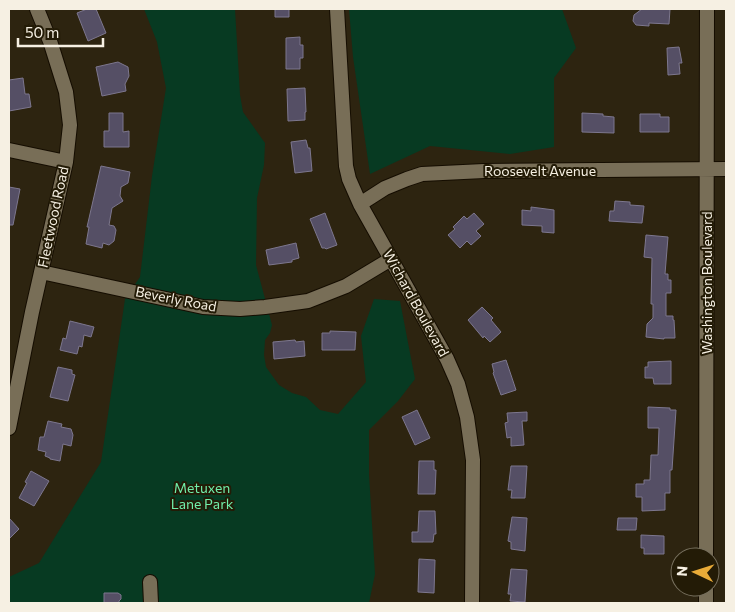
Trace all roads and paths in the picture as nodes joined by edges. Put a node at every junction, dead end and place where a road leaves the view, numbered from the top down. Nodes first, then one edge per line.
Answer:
1 (37, 9) edge
2 (337, 9) edge
3 (707, 9) edge
4 (9, 150) edge
5 (66, 162) junction
6 (707, 169) junction
7 (726, 169) edge
8 (360, 204) junction
9 (391, 259) junction
10 (42, 272) junction
11 (14, 373) edge
12 (9, 428) edge
13 (706, 547) edge
14 (150, 582) dead end
15 (151, 603) edge
16 (472, 603) edge

1 - 5 street, Fleetwood Road
2 - 8 street, Wichard Boulevard
3 - 6 street, Washington Boulevard
4 - 5 street
5 - 10 street, Fleetwood Road
6 - 7 street, Roosevelt Avenue
6 - 8 street, Roosevelt Avenue
6 - 13 street, Washington Boulevard
8 - 9 street, Wichard Boulevard
9 - 10 street, Beverly Road
9 - 16 street, Wichard Boulevard
10 - 11 street, Fleetwood Road
11 - 12 street, Fleetwood Road
14 - 15 street

